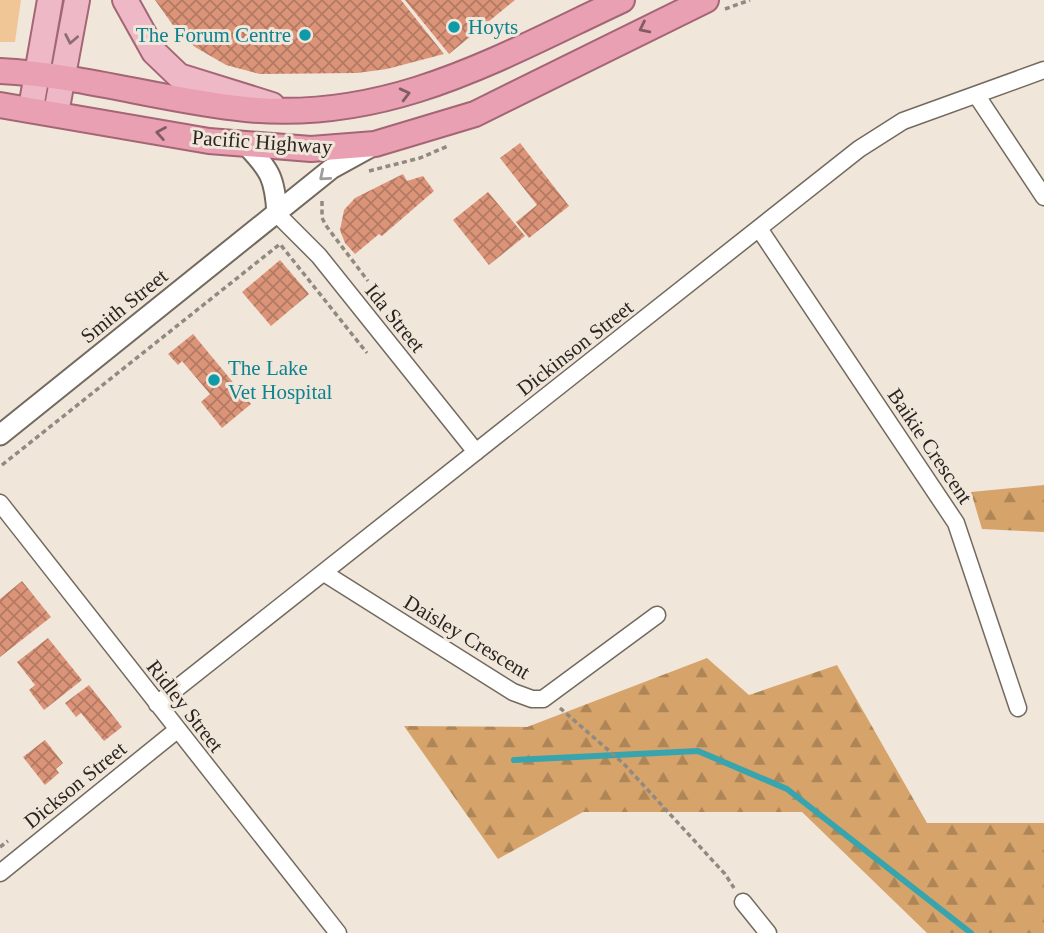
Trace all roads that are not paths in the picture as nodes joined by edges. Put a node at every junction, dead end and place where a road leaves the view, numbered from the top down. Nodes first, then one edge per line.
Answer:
1 (50, 0) edge
2 (77, 0) edge
3 (125, 0) edge
4 (622, 0) edge
5 (706, 0) edge
6 (1044, 70) edge
7 (0, 71) edge
8 (37, 74) junction
9 (62, 79) junction
10 (977, 96) junction
11 (0, 105) edge
12 (31, 108) junction
13 (292, 110) junction
14 (56, 113) junction
15 (375, 144) junction
16 (246, 145) junction
17 (1044, 197) edge
18 (276, 214) junction
19 (760, 230) junction
20 (0, 435) edge
21 (476, 452) junction
22 (0, 503) edge
23 (324, 573) junction
24 (657, 615) dead end
25 (157, 704) junction
26 (1018, 708) dead end
27 (177, 730) junction
28 (0, 873) edge
29 (743, 902) road end
30 (338, 933) edge
31 (768, 933) edge

1 - 8 main road
2 -> 9 main road
3 - 13 main road
13 -> 4 highway, Pacific Highway
5 -> 15 highway, Pacific Highway
6 - 10 street, Dickinson Street
7 - 8 highway, Pacific Highway
8 - 9 highway, Pacific Highway
8 - 12 main road
9 - 13 highway, Pacific Highway
9 - 14 main road
10 - 17 street
10 - 19 street, Dickinson Street
11 - 12 highway, Pacific Highway
12 - 14 highway, Pacific Highway
16 -> 14 highway, Pacific Highway
15 - 16 highway, Pacific Highway
15 -> 18 street, Smith Street
16 - 18 street
18 - 20 street, Smith Street
18 - 21 street, Ida Street
19 - 21 street, Dickinson Street
19 - 26 street, Baikie Crescent
21 - 23 street, Dickinson Street
22 - 25 street, Ridley Street
23 - 24 street, Daisley Crescent
23 - 25 street, Dickinson Street
25 - 27 street, Ridley Street
27 - 28 street, Dickson Street
27 - 30 street, Ridley Street
29 - 31 street

